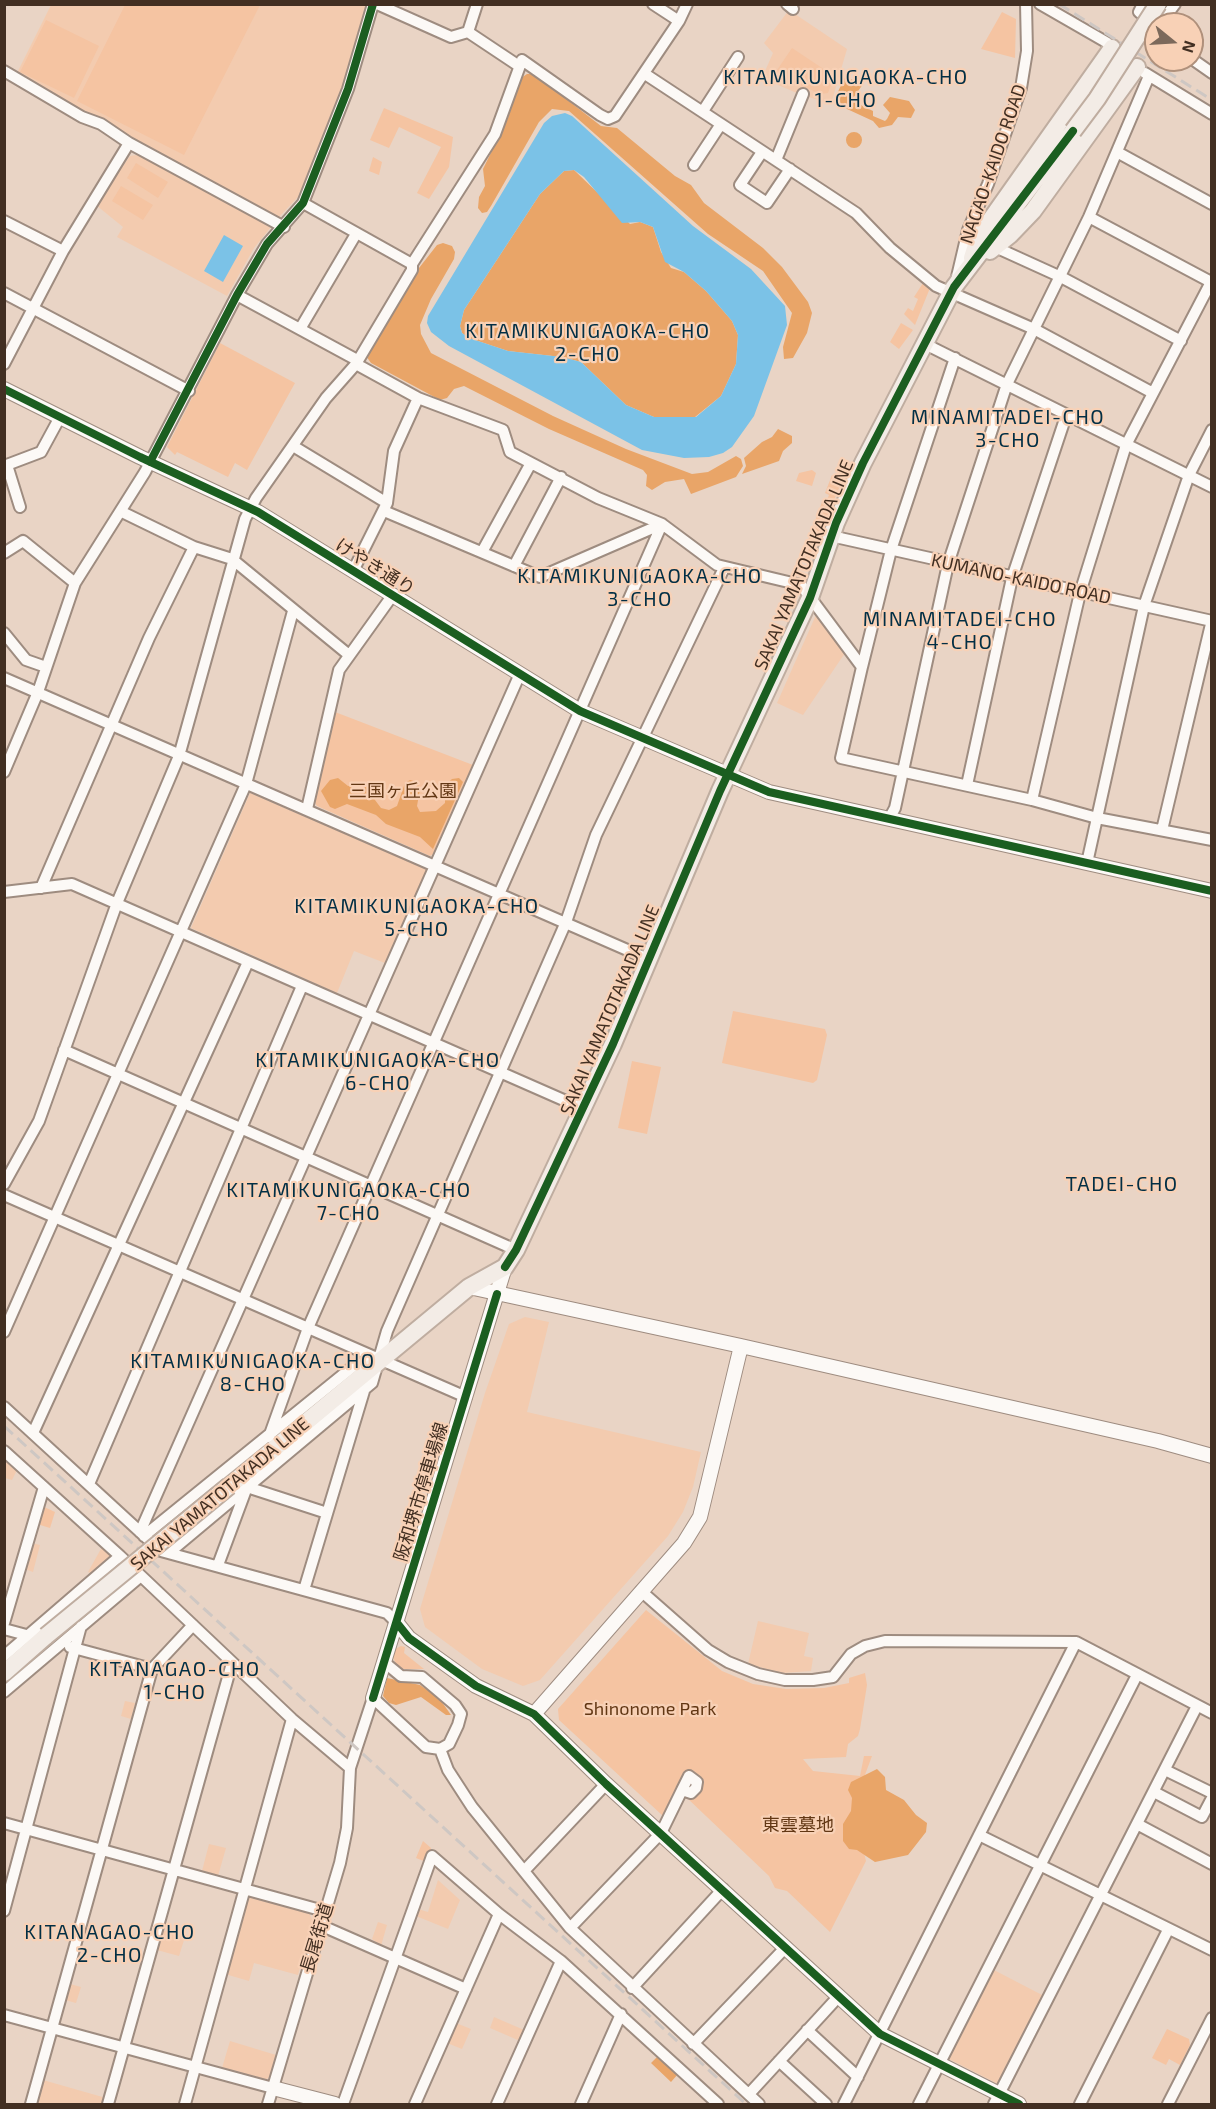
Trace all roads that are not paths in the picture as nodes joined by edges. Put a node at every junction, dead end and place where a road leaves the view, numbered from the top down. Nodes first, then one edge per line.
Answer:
1 (375, 4) edge
2 (477, 4) edge
3 (652, 4) edge
4 (687, 4) edge
5 (1026, 4) edge
6 (1040, 4) edge
7 (1158, 4) edge
8 (679, 21) junction
9 (468, 32) junction
10 (1112, 48) junction
11 (738, 57) dead end
12 (519, 66) junction
13 (4, 71) edge
14 (1143, 72) junction
15 (645, 75) junction
16 (803, 94) dead end
17 (703, 111) junction
18 (1212, 114) edge
19 (722, 124) junction
20 (129, 143) junction
21 (762, 152) junction
22 (1117, 152) junction
23 (776, 160) junction
24 (694, 165) dead end
25 (790, 169) junction
26 (303, 202) junction
27 (1212, 204) edge
28 (1089, 217) junction
29 (4, 221) edge
30 (284, 227) junction
31 (356, 234) junction
32 (995, 248) junction
33 (63, 251) junction
34 (977, 258) junction
35 (412, 264) junction
36 (966, 273) junction
37 (1061, 277) junction
38 (1211, 281) edge
39 (952, 291) junction
40 (4, 293) edge
41 (237, 295) junction
42 (1207, 301) edge
43 (35, 308) junction
44 (300, 329) junction
45 (1034, 329) junction
46 (1181, 341) junction
47 (925, 344) junction
48 (955, 358) junction
49 (357, 362) junction
50 (4, 364) edge
51 (1007, 384) junction
52 (4, 389) edge
53 (189, 391) junction
54 (1153, 393) junction
55 (418, 398) junction
56 (1066, 416) junction
57 (60, 417) junction
58 (1212, 430) edge
59 (1126, 445) junction
60 (293, 446) junction
61 (150, 462) junction
62 (531, 463) junction
63 (6, 465) edge
64 (1189, 475) junction
65 (561, 477) junction
66 (1212, 487) edge
67 (20, 507) dead end
68 (386, 507) junction
69 (250, 508) junction
70 (122, 512) junction
71 (662, 524) junction
72 (831, 536) junction
73 (194, 547) junction
74 (891, 550) junction
75 (482, 552) junction
76 (4, 553) edge
77 (232, 559) junction
78 (948, 564) junction
79 (514, 566) junction
80 (724, 568) junction
81 (353, 571) junction
82 (1012, 578) junction
83 (75, 584) junction
84 (1080, 593) junction
85 (392, 596) junction
86 (810, 598) junction
87 (1144, 606) junction
88 (293, 611) junction
89 (1211, 620) edge
90 (4, 633) edge
91 (349, 655) junction
92 (46, 667) junction
93 (862, 668) junction
94 (519, 676) junction
95 (4, 678) edge
96 (38, 692) junction
97 (580, 711) junction
98 (110, 726) junction
99 (643, 740) junction
100 (178, 756) junction
101 (4, 772) edge
102 (902, 772) junction
103 (728, 774) junction
104 (246, 784) junction
105 (967, 785) junction
106 (1032, 800) junction
107 (307, 809) junction
108 (1098, 818) junction
109 (889, 819) junction
110 (1162, 830) junction
111 (1212, 840) edge
112 (1087, 863) junction
113 (435, 865) junction
114 (41, 888) junction
115 (1212, 891) edge
116 (4, 892) edge
117 (499, 893) junction
118 (117, 903) junction
119 (566, 922) junction
120 (183, 933) junction
121 (648, 959) junction
122 (248, 962) junction
123 (302, 986) junction
124 (369, 1015) junction
125 (434, 1043) junction
126 (64, 1050) junction
127 (501, 1073) junction
128 (120, 1074) junction
129 (184, 1103) junction
130 (584, 1109) junction
131 (241, 1128) junction
132 (306, 1157) junction
133 (4, 1184) edge
134 (370, 1186) junction
135 (4, 1196) edge
136 (437, 1215) junction
137 (57, 1218) junction
138 (119, 1245) junction
139 (516, 1250) junction
140 (505, 1267) junction
141 (180, 1272) junction
142 (469, 1287) junction
143 (497, 1294) junction
144 (242, 1299) junction
145 (308, 1328) junction
146 (4, 1332) edge
147 (741, 1346) junction
148 (380, 1360) junction
149 (364, 1391) junction
150 (466, 1397) junction
151 (4, 1407) edge
152 (33, 1433) junction
153 (269, 1437) junction
154 (4, 1451) edge
155 (1212, 1456) edge
156 (89, 1484) junction
157 (248, 1486) junction
158 (44, 1487) junction
159 (327, 1513) junction
160 (142, 1534) junction
161 (170, 1552) junction
162 (120, 1556) junction
163 (218, 1565) junction
164 (141, 1576) junction
165 (304, 1590) junction
166 (640, 1591) junction
167 (4, 1623) edge
168 (397, 1623) junction
169 (193, 1625) junction
170 (81, 1626) junction
171 (4, 1629) edge
172 (45, 1638) junction
173 (1076, 1642) junction
174 (75, 1648) junction
175 (4, 1656) edge
176 (384, 1662) junction
177 (232, 1663) junction
178 (152, 1669) junction
179 (4, 1673) edge
180 (1137, 1675) junction
181 (4, 1692) edge
182 (373, 1698) junction
183 (1197, 1706) junction
184 (534, 1713) junction
185 (1212, 1713) edge
186 (292, 1719) junction
187 (440, 1749) junction
188 (350, 1768) junction
189 (1165, 1770) junction
190 (606, 1784) junction
191 (682, 1790) dead end
192 (1154, 1792) junction
193 (1212, 1793) edge
194 (1212, 1798) edge
195 (4, 1823) edge
196 (1137, 1824) junction
197 (27, 1829) junction
198 (661, 1833) junction
199 (979, 1835) junction
200 (100, 1849) junction
201 (1212, 1864) edge
202 (1040, 1866) junction
203 (173, 1869) junction
204 (524, 1871) junction
205 (244, 1888) junction
206 (723, 1889) junction
207 (1101, 1897) junction
208 (4, 1911) edge
209 (324, 1911) junction
210 (499, 1914) junction
211 (320, 1925) junction
212 (570, 1929) junction
213 (1168, 1930) junction
214 (786, 1947) junction
215 (1212, 1950) edge
216 (395, 1958) junction
217 (561, 1961) junction
218 (632, 1988) junction
219 (466, 1989) junction
220 (839, 1996) junction
221 (621, 2014) junction
222 (4, 2015) edge
223 (1212, 2018) edge
224 (53, 2029) junction
225 (807, 2030) junction
226 (880, 2034) junction
227 (693, 2044) junction
228 (123, 2047) junction
229 (779, 2061) junction
230 (940, 2065) junction
231 (195, 2067) junction
232 (858, 2077) junction
233 (273, 2088) junction
234 (748, 2094) junction
235 (997, 2100) edge
236 (32, 2104) edge
237 (108, 2104) edge
238 (185, 2104) edge
239 (268, 2104) edge
240 (336, 2104) edge
241 (343, 2104) edge
242 (415, 2104) edge
243 (497, 2104) edge
244 (581, 2104) edge
245 (718, 2104) edge
246 (759, 2104) edge
247 (826, 2104) edge
248 (844, 2104) edge
249 (919, 2104) edge
250 (1019, 2104) edge
251 (1080, 2104) edge
252 (1168, 2104) edge

1 - 9 street
1 - 26 street
2 - 9 street
3 - 8 street
4 - 8 street
5 - 39 street, NAGAO-KAIDO ROAD
6 - 10 street
7 - 34 main road, SAKAI YAMATOTAKADA LINE, bridge
8 - 15 street
9 - 12 street
10 - 14 street
10 - 36 main road
11 - 17 street
12 - 15 street
12 - 35 street
13 - 20 street
14 - 18 street
14 - 22 street
14 - 32 main road
15 - 17 street
16 - 23 street
17 - 19 street
19 - 21 street
19 - 24 street
20 - 30 street
20 - 33 street
21 - 23 street
21 - 25 street
22 - 27 street
22 - 28 street
23 - 25 street
25 - 39 street
26 - 30 street
26 - 31 street
28 - 37 street
28 - 38 street
29 - 33 street
30 - 41 street
31 - 35 street
31 - 44 street
32 - 34 main road
32 - 37 street
33 - 43 street
34 - 36 main road, SAKAI YAMATOTAKADA LINE
35 - 49 street
36 - 39 main road, SAKAI YAMATOTAKADA LINE
37 - 45 street
37 - 46 street
38 - 42 street
39 - 45 street
39 - 47 main road, SAKAI YAMATOTAKADA LINE
40 - 43 street
41 - 44 street
41 - 53 street
42 - 46 street
43 - 50 street
43 - 53 street
44 - 49 street
45 - 51 street
45 - 54 street
46 - 54 street
47 - 48 street
47 - 72 main road, SAKAI YAMATOTAKADA LINE
48 - 51 street
48 - 74 street
49 - 55 street
49 - 60 street
51 - 56 street
51 - 78 street
52 - 57 street, けやき通り
53 - 61 street
54 - 59 street
55 - 62 street
55 - 68 street
56 - 59 street
56 - 82 street
57 - 61 street, けやき通り
57 - 63 street
58 - 64 street
59 - 64 street
59 - 84 street
60 - 68 street
60 - 69 street
61 - 69 street, けやき通り
61 - 70 street
62 - 65 street
62 - 75 street
63 - 67 street
64 - 66 street
64 - 87 street
65 - 71 street
65 - 79 street
68 - 75 street
68 - 81 street
69 - 77 street
69 - 81 street, けやき通り
70 - 73 street
70 - 83 street
71 - 79 street
71 - 80 street
71 - 97 street
72 - 74 street, KUMANO-KAIDO ROAD
72 - 86 main road, SAKAI YAMATOTAKADA LINE
73 - 77 street
73 - 98 street
74 - 78 street, KUMANO-KAIDO ROAD
74 - 93 street
75 - 79 street
76 - 83 street
77 - 88 street
77 - 100 street
78 - 82 street, KUMANO-KAIDO ROAD
78 - 102 street
80 - 86 street
80 - 99 street
81 - 85 street, けやき通り
82 - 84 street, KUMANO-KAIDO ROAD
82 - 105 street
83 - 92 street
84 - 87 street, KUMANO-KAIDO ROAD
84 - 106 street
85 - 91 street
85 - 94 street, けやき通り
86 - 93 street
86 - 103 main road, SAKAI YAMATOTAKADA LINE
87 - 89 street, KUMANO-KAIDO ROAD
87 - 108 street
88 - 91 street
88 - 104 street
89 - 110 street
90 - 92 street
91 - 107 street
92 - 96 street
93 - 102 street
94 - 97 street, けやき通り
94 - 113 street
95 - 96 street
96 - 98 street
96 - 101 street
97 - 99 street, けやき通り
97 - 117 street
98 - 100 street
98 - 114 street
99 - 103 street, けやき通り
99 - 119 street
100 - 104 street
100 - 118 street
102 - 105 street
102 - 109 street
103 - 109 street, けやき通り
103 - 121 main road, SAKAI YAMATOTAKADA LINE
104 - 107 street
104 - 120 street
105 - 106 street
106 - 108 street
107 - 113 street
108 - 110 street
108 - 112 street
109 - 112 street, けやき通り
110 - 111 street
112 - 115 street, けやき通り
113 - 117 street
113 - 124 street
114 - 116 street
114 - 118 street
117 - 119 street
117 - 125 street
118 - 120 street
118 - 126 street
119 - 121 street
119 - 127 street
120 - 122 street
120 - 128 street
121 - 130 main road, SAKAI YAMATOTAKADA LINE
122 - 123 street
122 - 129 street
123 - 124 street
123 - 131 street
124 - 125 street
124 - 132 street
125 - 127 street
125 - 134 street
126 - 128 street
126 - 133 street
127 - 130 street
127 - 136 street
128 - 129 street
128 - 137 street
129 - 131 street
129 - 138 street
130 - 139 main road, SAKAI YAMATOTAKADA LINE
131 - 132 street
131 - 141 street
132 - 134 street
132 - 144 street
134 - 136 street
134 - 145 street
135 - 137 street
136 - 139 street
136 - 148 street
137 - 138 street
137 - 146 street
138 - 141 street
138 - 152 street
139 - 140 main road, SAKAI YAMATOTAKADA LINE
140 - 142 main road, SAKAI YAMATOTAKADA LINE
140 - 143 street, 阪和堺市停車場線
141 - 144 street
141 - 156 street
142 - 143 street
142 - 148 main road, SAKAI YAMATOTAKADA LINE
143 - 147 street
143 - 150 street, 阪和堺市停車場線
144 - 145 street
144 - 160 street
145 - 148 street
145 - 153 street
147 - 155 street
147 - 166 street
148 - 149 street
148 - 150 street
148 - 153 street
148 - 172 main road, SAKAI YAMATOTAKADA LINE, bridge
149 - 157 street
149 - 159 street
150 - 168 street, 阪和堺市停車場線
151 - 152 street
152 - 156 street
153 - 160 street
154 - 158 street
156 - 160 street
157 - 159 street
157 - 161 street
157 - 163 street
158 - 162 street
158 - 167 street
159 - 165 street
160 - 161 street
161 - 163 street
162 - 164 street
162 - 172 street
163 - 165 street
164 - 169 street
164 - 170 street
165 - 168 street
166 - 173 street
166 - 184 street
168 - 176 street, 阪和堺市停車場線
168 - 184 street
169 - 177 street
169 - 178 street
170 - 172 street
170 - 174 street
171 - 172 street
172 - 174 street
172 - 175 street
172 - 179 main road, SAKAI YAMATOTAKADA LINE
172 - 181 street
173 - 180 street
173 - 199 street
174 - 178 street
174 - 197 street
176 - 182 street, 阪和堺市停車場線
176 - 187 street
177 - 186 street
177 - 203 street
178 - 200 street
180 - 183 street
180 - 202 street
182 - 187 street
182 - 188 street, 長尾街道
183 - 185 street
183 - 189 street
184 - 190 street
186 - 188 street
186 - 205 street
187 - 204 street
188 - 209 street, 長尾街道
189 - 192 street
189 - 193 street
190 - 198 street
190 - 204 street
191 - 198 street
192 - 194 street
192 - 196 street
195 - 197 street
196 - 201 street
196 - 207 street
197 - 200 street
197 - 208 street
198 - 206 street
198 - 212 street
199 - 202 street
199 - 226 street
200 - 203 street
200 - 224 street
202 - 207 street
202 - 230 street
203 - 205 street
203 - 228 street
204 - 212 street
205 - 209 street
205 - 231 street
206 - 214 street
206 - 218 street
207 - 213 street
207 - 235 street
209 - 211 street, 長尾街道
210 - 216 street
210 - 217 street
210 - 219 street
211 - 216 street
211 - 233 street, 長尾街道
212 - 218 street
213 - 215 street
213 - 251 street
214 - 220 street
214 - 227 street
216 - 219 street
216 - 241 street
217 - 221 street
217 - 243 street
218 - 227 street
219 - 242 street
220 - 225 street
220 - 226 street
221 - 244 street
221 - 245 street
222 - 224 street
223 - 252 street
224 - 228 street
224 - 236 street
225 - 229 street
225 - 232 street
226 - 230 street
226 - 232 street
227 - 234 street
228 - 231 street
228 - 237 street
229 - 234 street
229 - 247 street
230 - 235 street
230 - 249 street
231 - 233 street
231 - 238 street
232 - 248 street
233 - 239 street, 長尾街道
233 - 240 street
234 - 246 street
235 - 250 street

